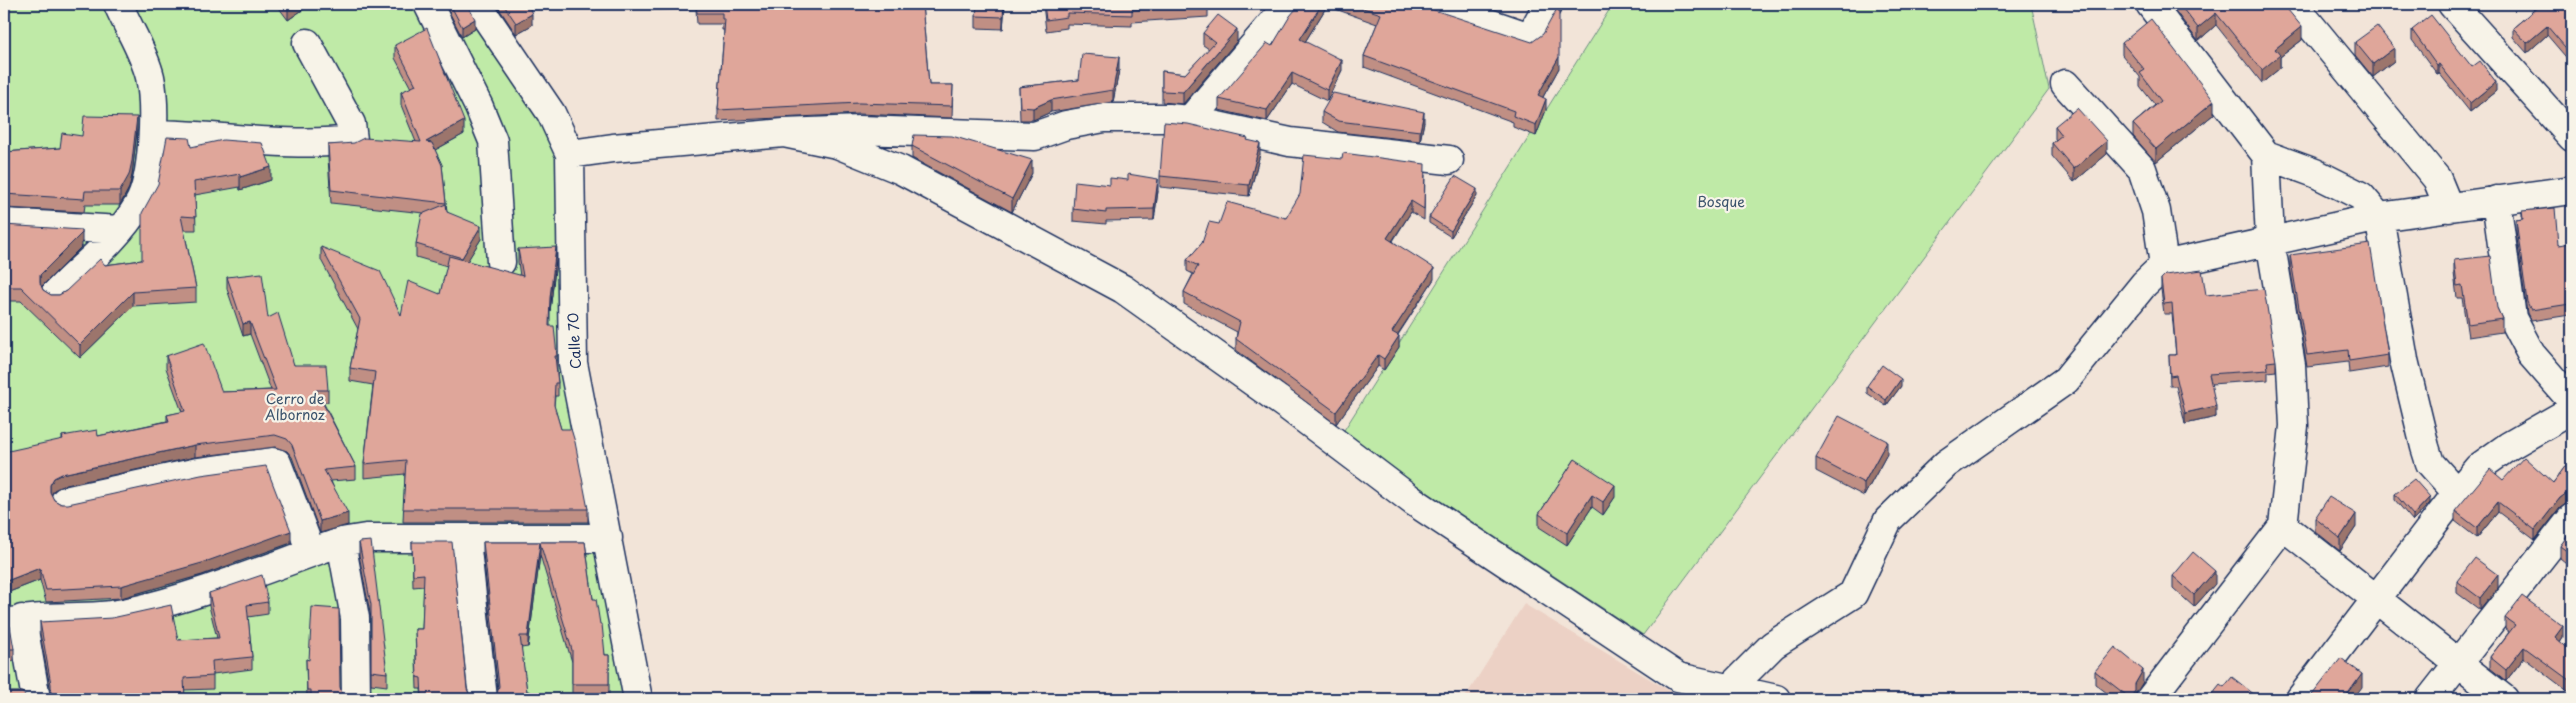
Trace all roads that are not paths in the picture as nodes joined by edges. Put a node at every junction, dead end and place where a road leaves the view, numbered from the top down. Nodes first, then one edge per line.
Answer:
1 (118, 4) edge
2 (428, 4) edge
3 (477, 4) edge
4 (1289, 4) edge
5 (1434, 4) edge
6 (1548, 4) edge
7 (2150, 4) edge
8 (2293, 4) edge
9 (2452, 4) edge
10 (308, 43) dead end
11 (2065, 84) dead end
12 (1190, 120) junction
13 (784, 133) junction
14 (154, 134) junction
15 (2572, 137) edge
16 (570, 154) junction
17 (2266, 155) junction
18 (1450, 160) dead end
19 (2572, 190) edge
20 (2496, 200) junction
21 (2449, 208) junction
22 (2379, 217) junction
23 (4, 223) edge
24 (120, 230) junction
25 (2270, 240) junction
26 (501, 262) dead end
27 (2164, 265) junction
28 (55, 293) edge
29 (2572, 401) edge
30 (2572, 410) edge
31 (2457, 492) junction
32 (65, 501) dead end
33 (2572, 518) edge
34 (2283, 526) junction
35 (608, 538) junction
36 (466, 540) junction
37 (341, 542) junction
38 (311, 552) junction
39 (2376, 600) junction
40 (13, 621) edge
41 (2457, 663) junction
42 (1731, 687) junction
43 (36, 699) edge
44 (356, 699) edge
45 (483, 699) edge
46 (638, 699) edge
47 (1776, 699) edge
48 (2150, 699) edge
49 (2300, 699) edge
50 (2430, 699) edge
51 (2504, 699) edge

1 - 14 street
2 - 26 street
3 - 16 street, Calle 70
4 - 12 street
5 - 6 street
7 - 17 street
8 - 21 street
9 - 15 street
10 - 14 street
11 - 27 street
12 - 13 street
12 - 18 street
13 - 16 street
13 - 42 street
14 - 24 street
16 - 35 street, Calle 70
17 - 22 street
17 - 25 street
19 - 20 street
20 - 21 street
20 - 29 street
21 - 22 street
22 - 25 street
22 - 31 street
23 - 24 street
24 - 28 street
25 - 27 street
25 - 34 street
27 - 42 street
30 - 31 street
31 - 39 street
32 - 38 street
33 - 41 street
34 - 39 street
34 - 48 street
35 - 36 street
35 - 46 street, Calle 70
36 - 37 street
36 - 45 street
37 - 38 street
37 - 44 street
38 - 40 street
39 - 41 street
39 - 49 street
40 - 43 street
41 - 50 street
41 - 51 street
42 - 47 street

